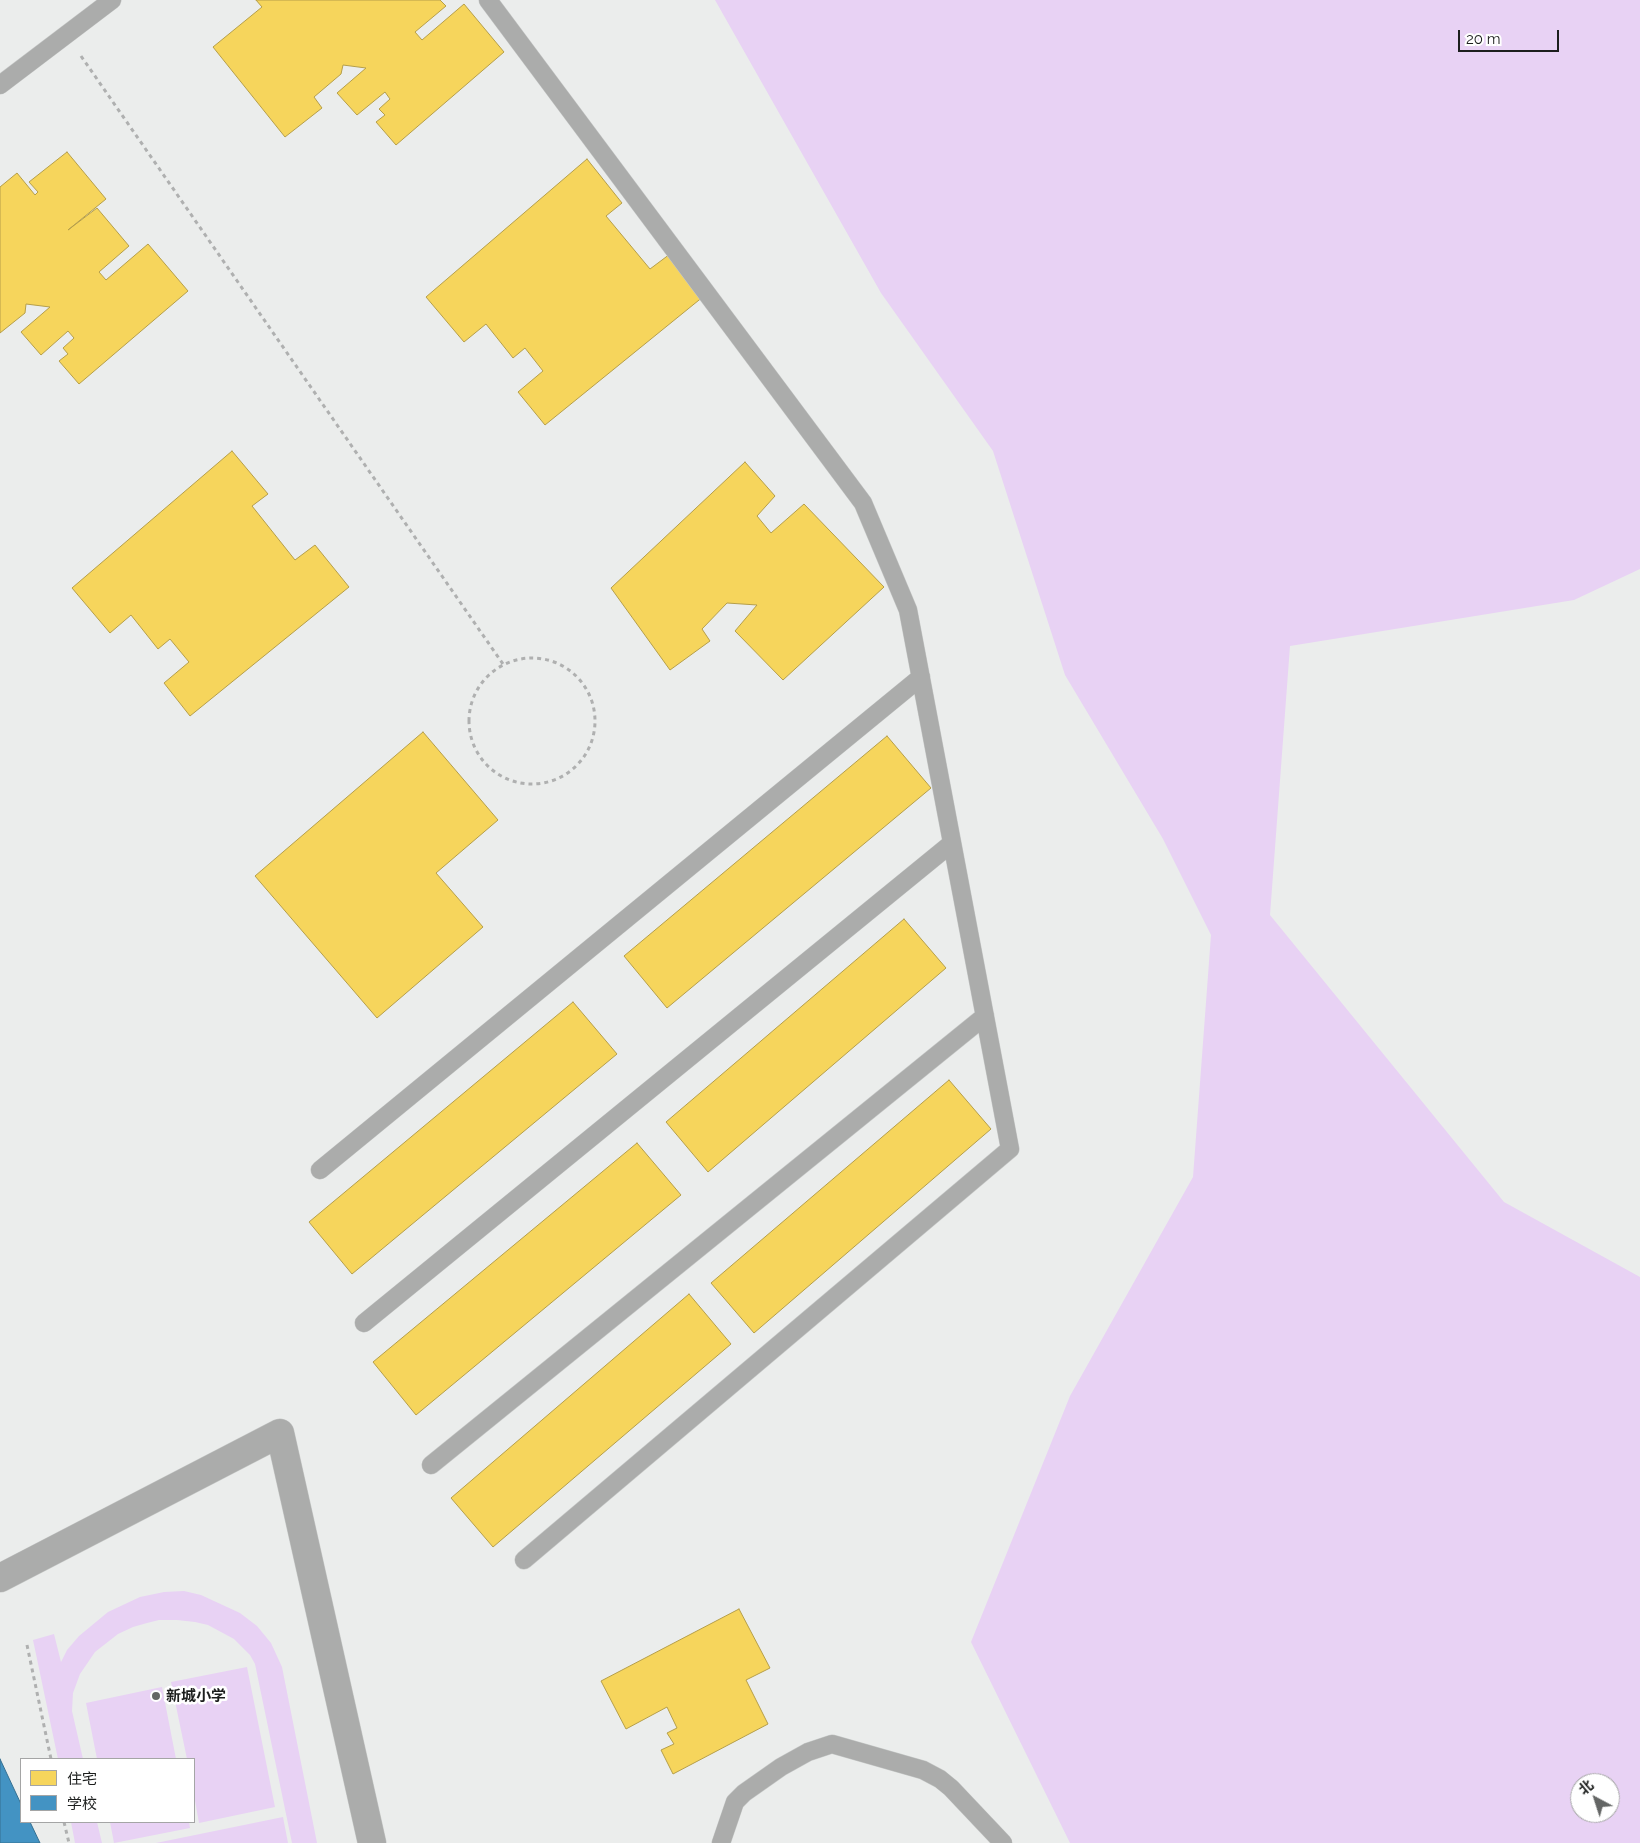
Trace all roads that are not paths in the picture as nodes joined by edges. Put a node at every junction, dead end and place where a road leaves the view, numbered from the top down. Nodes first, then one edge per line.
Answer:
1 (112, 0) edge
2 (488, 0) edge
3 (0, 85) edge
4 (921, 677) junction
5 (952, 843) junction
6 (985, 1016) junction
7 (320, 1170) dead end
8 (364, 1323) dead end
9 (431, 1465) dead end
10 (524, 1560) dead end
11 (0, 1578) edge
12 (372, 1843) edge
13 (721, 1843) edge
14 (1003, 1843) edge

1 - 3 lane
2 - 4 lane
4 - 5 lane
4 - 7 lane
5 - 6 lane
5 - 8 lane
6 - 9 lane
6 - 10 lane
11 - 12 street
13 - 14 lane

